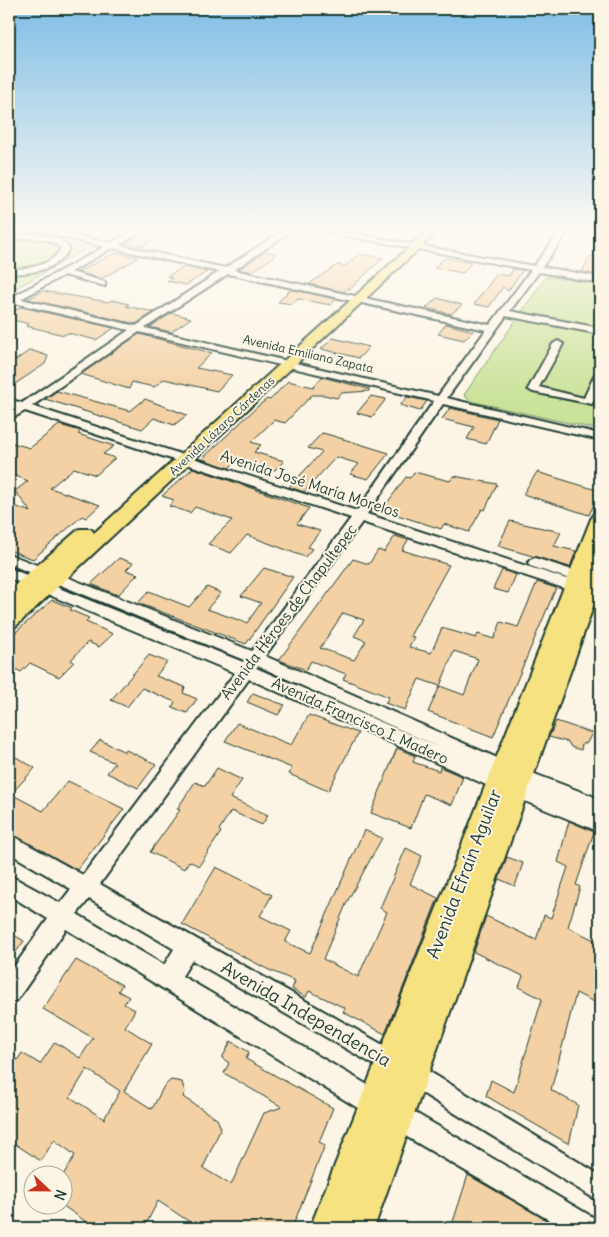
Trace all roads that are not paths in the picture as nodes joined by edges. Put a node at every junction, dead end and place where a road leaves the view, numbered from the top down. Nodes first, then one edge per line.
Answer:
1 (29, 288) edge
2 (194, 288) edge
3 (302, 288) edge
4 (366, 288) edge
5 (524, 288) edge
6 (9, 299) edge
7 (354, 299) junction
8 (506, 313) junction
9 (134, 328) junction
10 (493, 329) junction
11 (600, 331) edge
12 (558, 344) dead end
13 (283, 363) junction
14 (600, 374) edge
15 (440, 400) junction
16 (17, 402) edge
17 (9, 418) edge
18 (600, 437) edge
19 (182, 454) junction
20 (362, 513) junction
21 (600, 519) edge
22 (9, 559) edge
23 (9, 573) edge
24 (43, 580) junction
25 (591, 583) edge
26 (9, 601) edge
27 (9, 621) edge
28 (250, 664) junction
29 (510, 779) junction
30 (600, 806) edge
31 (600, 824) edge
32 (9, 843) edge
33 (9, 884) edge
34 (86, 887) junction
35 (62, 917) junction
36 (189, 946) junction
37 (167, 980) junction
38 (9, 992) edge
39 (402, 1068) junction
40 (386, 1110) junction
41 (600, 1189) edge
42 (328, 1228) edge
43 (356, 1228) edge
44 (587, 1228) edge

1 - 6 street
2 - 9 street
3 - 7 street
4 - 7 main road, Avenida Lázaro Cárdenas
5 - 8 street, Avenida Héroes de Chapultepec
6 - 9 street, Avenida Emiliano Zapata
7 - 10 street
7 - 13 main road, Avenida Lázaro Cárdenas
8 - 10 street, Avenida Héroes de Chapultepec
8 - 11 street
9 - 13 street, Avenida Emiliano Zapata
9 - 16 street
10 - 15 street, Avenida Héroes de Chapultepec
12 - 14 street
13 - 15 street, Avenida Emiliano Zapata
13 - 19 main road, Avenida Lázaro Cárdenas
15 - 18 street, Avenida Emiliano Zapata
15 - 20 street, Avenida Héroes de Chapultepec
16 - 17 street
16 - 19 street, Avenida José María Morelos
19 - 20 street, Avenida José María Morelos
19 - 24 main road, Avenida Lázaro Cárdenas
20 - 25 street, Avenida José María Morelos
20 - 28 street, Avenida Héroes de Chapultepec
21 - 25 main road, Avenida Efraín Aguilar
22 - 24 street, Avenida Francisco I. Madero
23 - 24 street, Avenida Francisco I. Madero
24 - 26 main road, Avenida Lázaro Cárdenas
24 - 27 main road, Avenida Lázaro Cárdenas
24 - 28 street, Avenida Francisco I. Madero
25 - 29 main road, Avenida Efraín Aguilar
28 - 29 street, Avenida Francisco I. Madero
28 - 34 street, Avenida Héroes de Chapultepec
29 - 30 street, Avenida Francisco I. Madero
29 - 31 street, Avenida Francisco I. Madero
29 - 39 main road, Avenida Efraín Aguilar
32 - 34 street, Avenida Independencia
33 - 35 street
34 - 35 street, Avenida Héroes de Chapultepec
34 - 36 street, Avenida Independencia
35 - 37 street
35 - 38 street, Avenida Héroes de Chapultepec
36 - 37 street
36 - 39 street, Avenida Independencia
37 - 40 street
39 - 40 main road, Avenida Efraín Aguilar
39 - 41 street, Avenida Independencia
40 - 42 main road, Avenida Efraín Aguilar
40 - 43 main road, Avenida Efraín Aguilar
40 - 44 street

